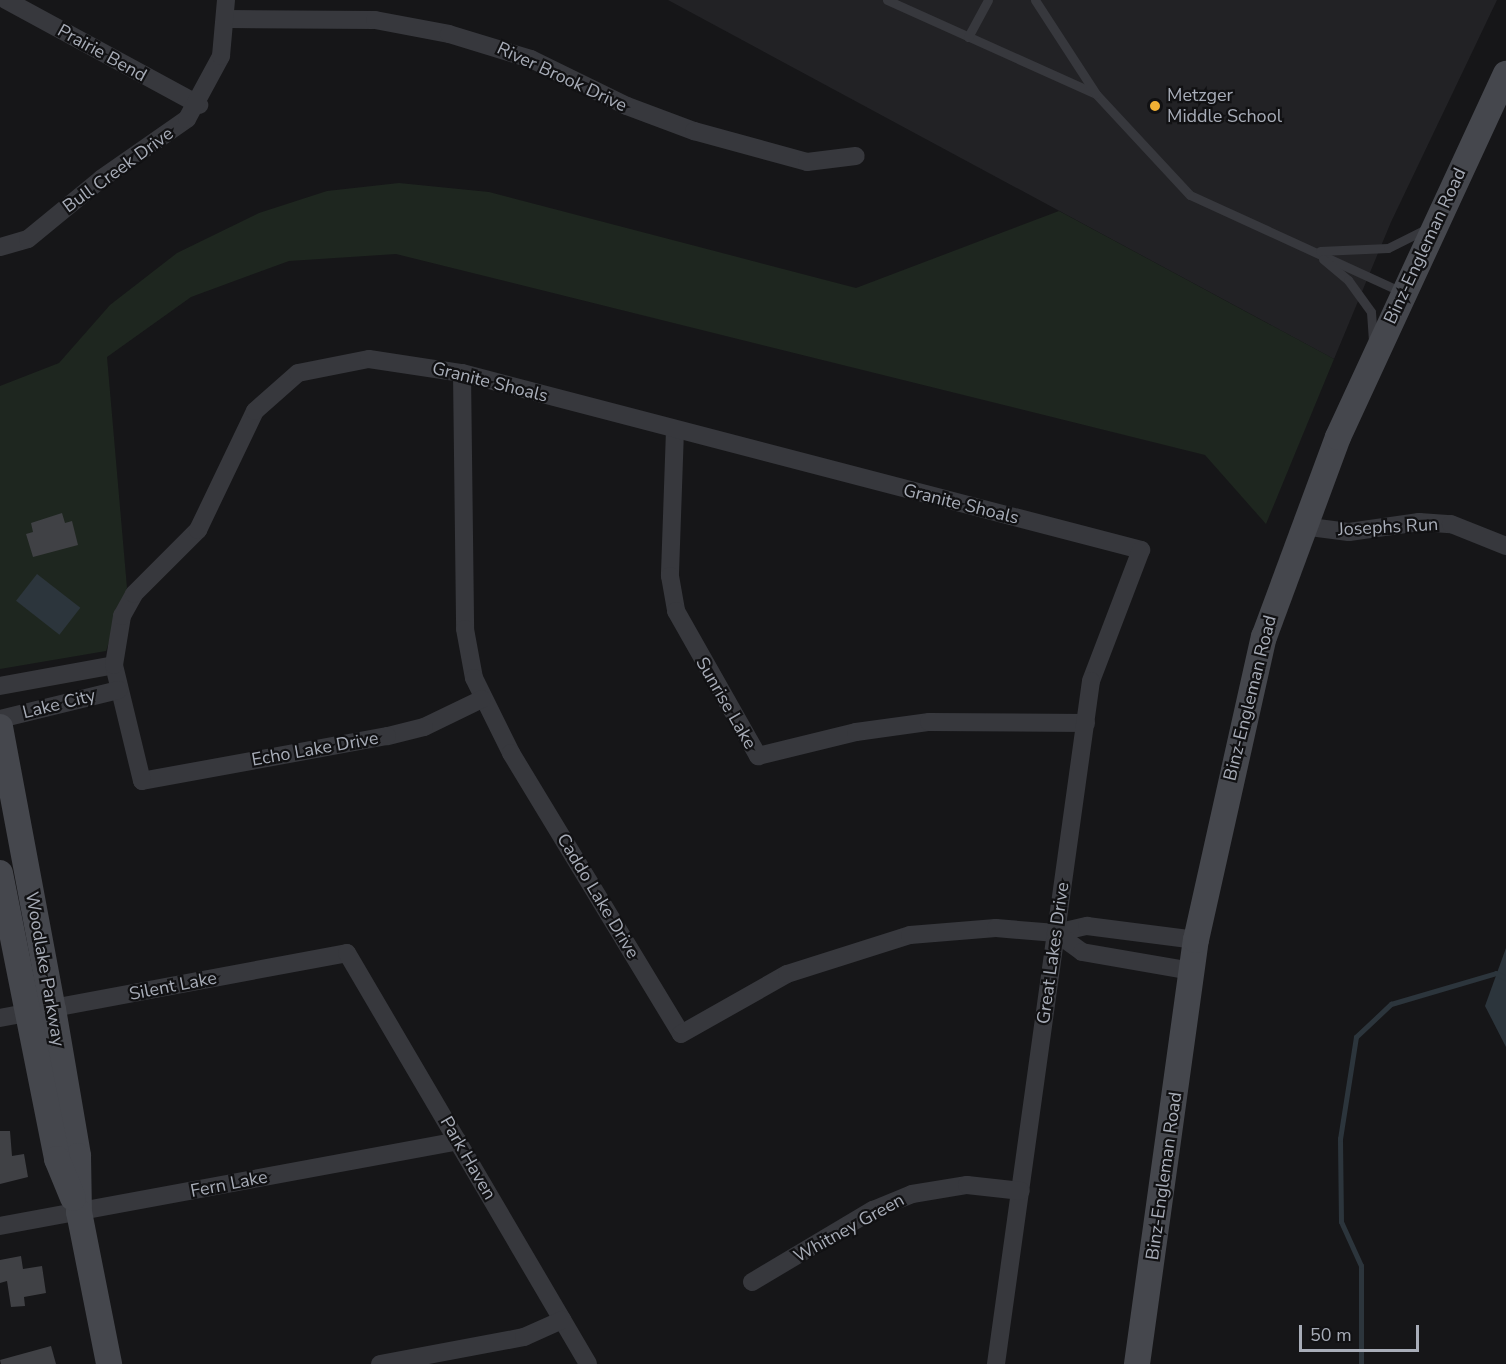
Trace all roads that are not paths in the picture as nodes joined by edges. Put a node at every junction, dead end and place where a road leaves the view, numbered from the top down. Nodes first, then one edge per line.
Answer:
1 (6, 0) edge
2 (226, 0) edge
3 (887, 0) edge
4 (988, 0) edge
5 (1035, 0) edge
6 (226, 19) junction
7 (968, 37) junction
8 (1506, 74) edge
9 (1096, 94) junction
10 (199, 105) junction
11 (856, 156) dead end
12 (1434, 224) junction
13 (0, 247) edge
14 (1312, 250) junction
15 (1402, 292) junction
16 (1374, 357) junction
17 (462, 373) junction
18 (675, 430) junction
19 (1302, 526) junction
20 (1506, 546) edge
21 (1141, 550) joint
22 (114, 665) junction
23 (45, 676) junction
24 (0, 686) edge
25 (118, 690) junction
26 (482, 699) junction
27 (51, 706) junction
28 (0, 719) edge
29 (1086, 723) junction
30 (0, 727) edge
31 (142, 781) joint
32 (7, 808) edge
33 (0, 873) edge
34 (1124, 930) junction
35 (1056, 933) junction
36 (1196, 940) junction
37 (347, 953) joint
38 (1119, 960) junction
39 (1192, 971) junction
40 (54, 1009) junction
41 (27, 1013) junction
42 (0, 1018) edge
43 (458, 1141) junction
44 (1021, 1191) junction
45 (79, 1212) junction
46 (0, 1226) edge
47 (752, 1282) dead end
48 (562, 1320) junction
49 (109, 1364) edge
50 (380, 1364) edge
51 (588, 1364) edge
52 (996, 1364) edge
53 (1137, 1364) edge

1 - 10 street, Prairie Bend
2 - 6 street, Bull Creek Drive
3 - 7 lane
4 - 7 lane
5 - 9 lane
6 - 10 street, Bull Creek Drive
6 - 11 street, River Brook Drive
7 - 9 lane
8 - 12 street, Binz-Engleman Road
9 - 14 lane
10 - 13 street, Bull Creek Drive
12 - 14 lane
12 - 15 street, Binz-Engleman Road
14 - 15 lane
14 - 16 lane
15 - 16 street, Binz-Engleman Road
16 - 19 street, Binz-Engleman Road
17 - 18 street, Granite Shoals
17 - 22 street, Granite Shoals
17 - 26 street, Caddo Lake Drive
18 - 21 street, Granite Shoals
18 - 29 street, Sunrise Lake
19 - 20 street, Josephs Run
19 - 36 street, Binz-Engleman Road
21 - 29 street, Great Lakes Drive
22 - 23 street, Lake City
22 - 25 street, Granite Shoals
23 - 24 street, Lake City
23 - 27 street
25 - 27 street, Lake City
25 - 31 street, Granite Shoals
26 - 31 street, Echo Lake Drive
26 - 35 street, Caddo Lake Drive
27 - 28 street, Lake City
29 - 35 street, Great Lakes Drive
30 - 32 street, Woodlake Parkway
32 - 40 street, Woodlake Parkway
33 - 41 street, Woodlake Parkway
34 - 35 street, Caddo Lake Drive
34 - 36 street, Caddo Lake Drive
34 - 38 street
35 - 38 street
35 - 44 street, Great Lakes Drive
36 - 39 street, Binz-Engleman Road
37 - 40 street, Silent Lake
37 - 43 street, Park Haven
38 - 39 street
39 - 53 street, Binz-Engleman Road
40 - 41 street, Silent Lake
40 - 45 street, Woodlake Parkway
41 - 42 street, Silent Lake
41 - 45 street, Woodlake Parkway
43 - 45 street, Fern Lake
43 - 48 street, Park Haven
44 - 47 street, Whitney Green
44 - 52 street, Great Lakes Drive
45 - 46 street, Fern Lake
45 - 49 street, Woodlake Parkway
48 - 50 street
48 - 51 street, Park Haven

